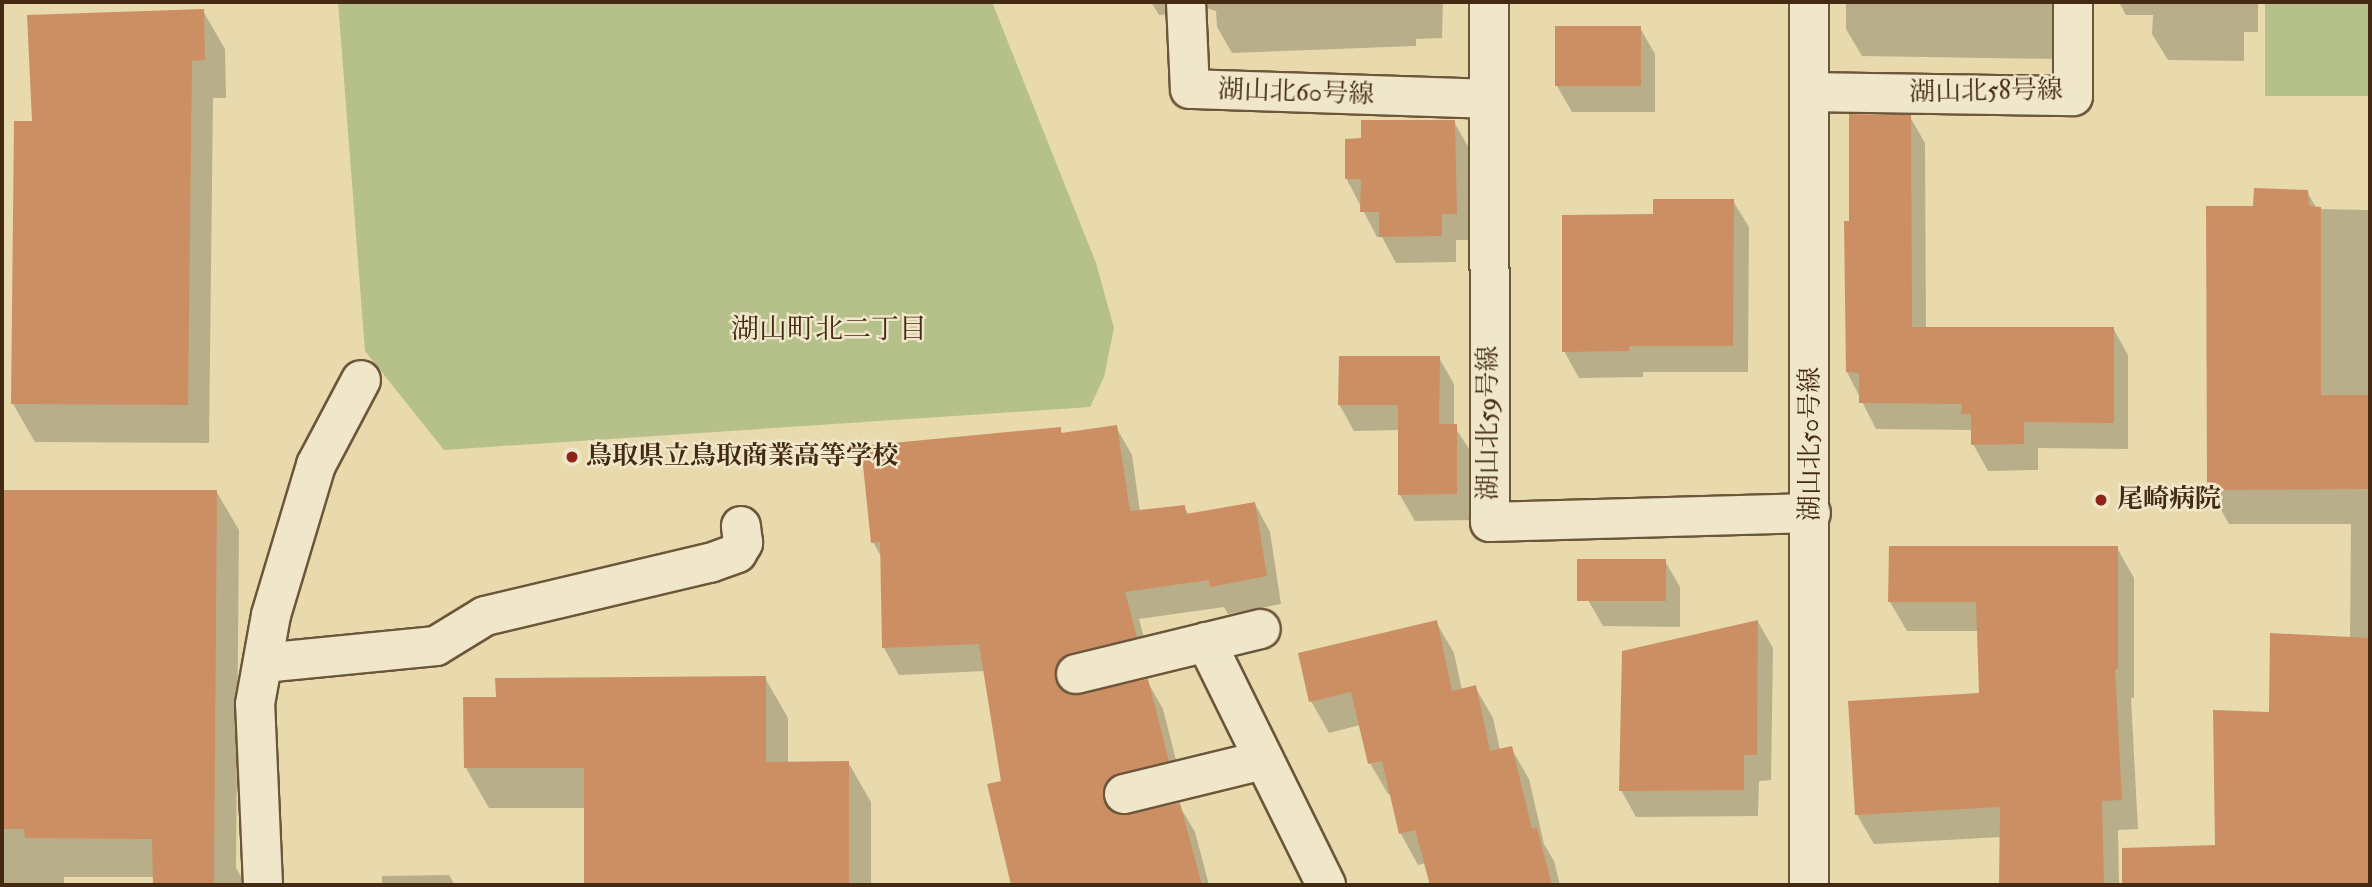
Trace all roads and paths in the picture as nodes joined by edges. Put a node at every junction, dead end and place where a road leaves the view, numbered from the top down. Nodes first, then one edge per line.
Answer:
1 (1186, 2) edge
2 (1489, 2) edge
3 (1810, 2) edge
4 (2073, 2) edge
5 (1810, 92) junction
6 (1489, 99) junction
7 (361, 380) dead end
8 (1811, 513) junction
9 (741, 526) dead end
10 (1261, 629) dead end
11 (1206, 642) junction
12 (263, 663) junction
13 (1076, 674) dead end
14 (1264, 760) junction
15 (1124, 794) dead end
16 (263, 885) edge
17 (1326, 885) edge
18 (1810, 885) edge

1 - 6 street, 湖山北60号線
2 - 6 street, 湖山北59号線
3 - 5 street, 湖山北50号線
4 - 5 street, 湖山北58号線
5 - 8 street, 湖山北50号線
6 - 8 street, 湖山北59号線
7 - 12 street
8 - 18 street, 湖山北50号線
9 - 12 street
10 - 11 street
11 - 13 street
11 - 14 street
12 - 16 street
14 - 15 street
14 - 17 street

